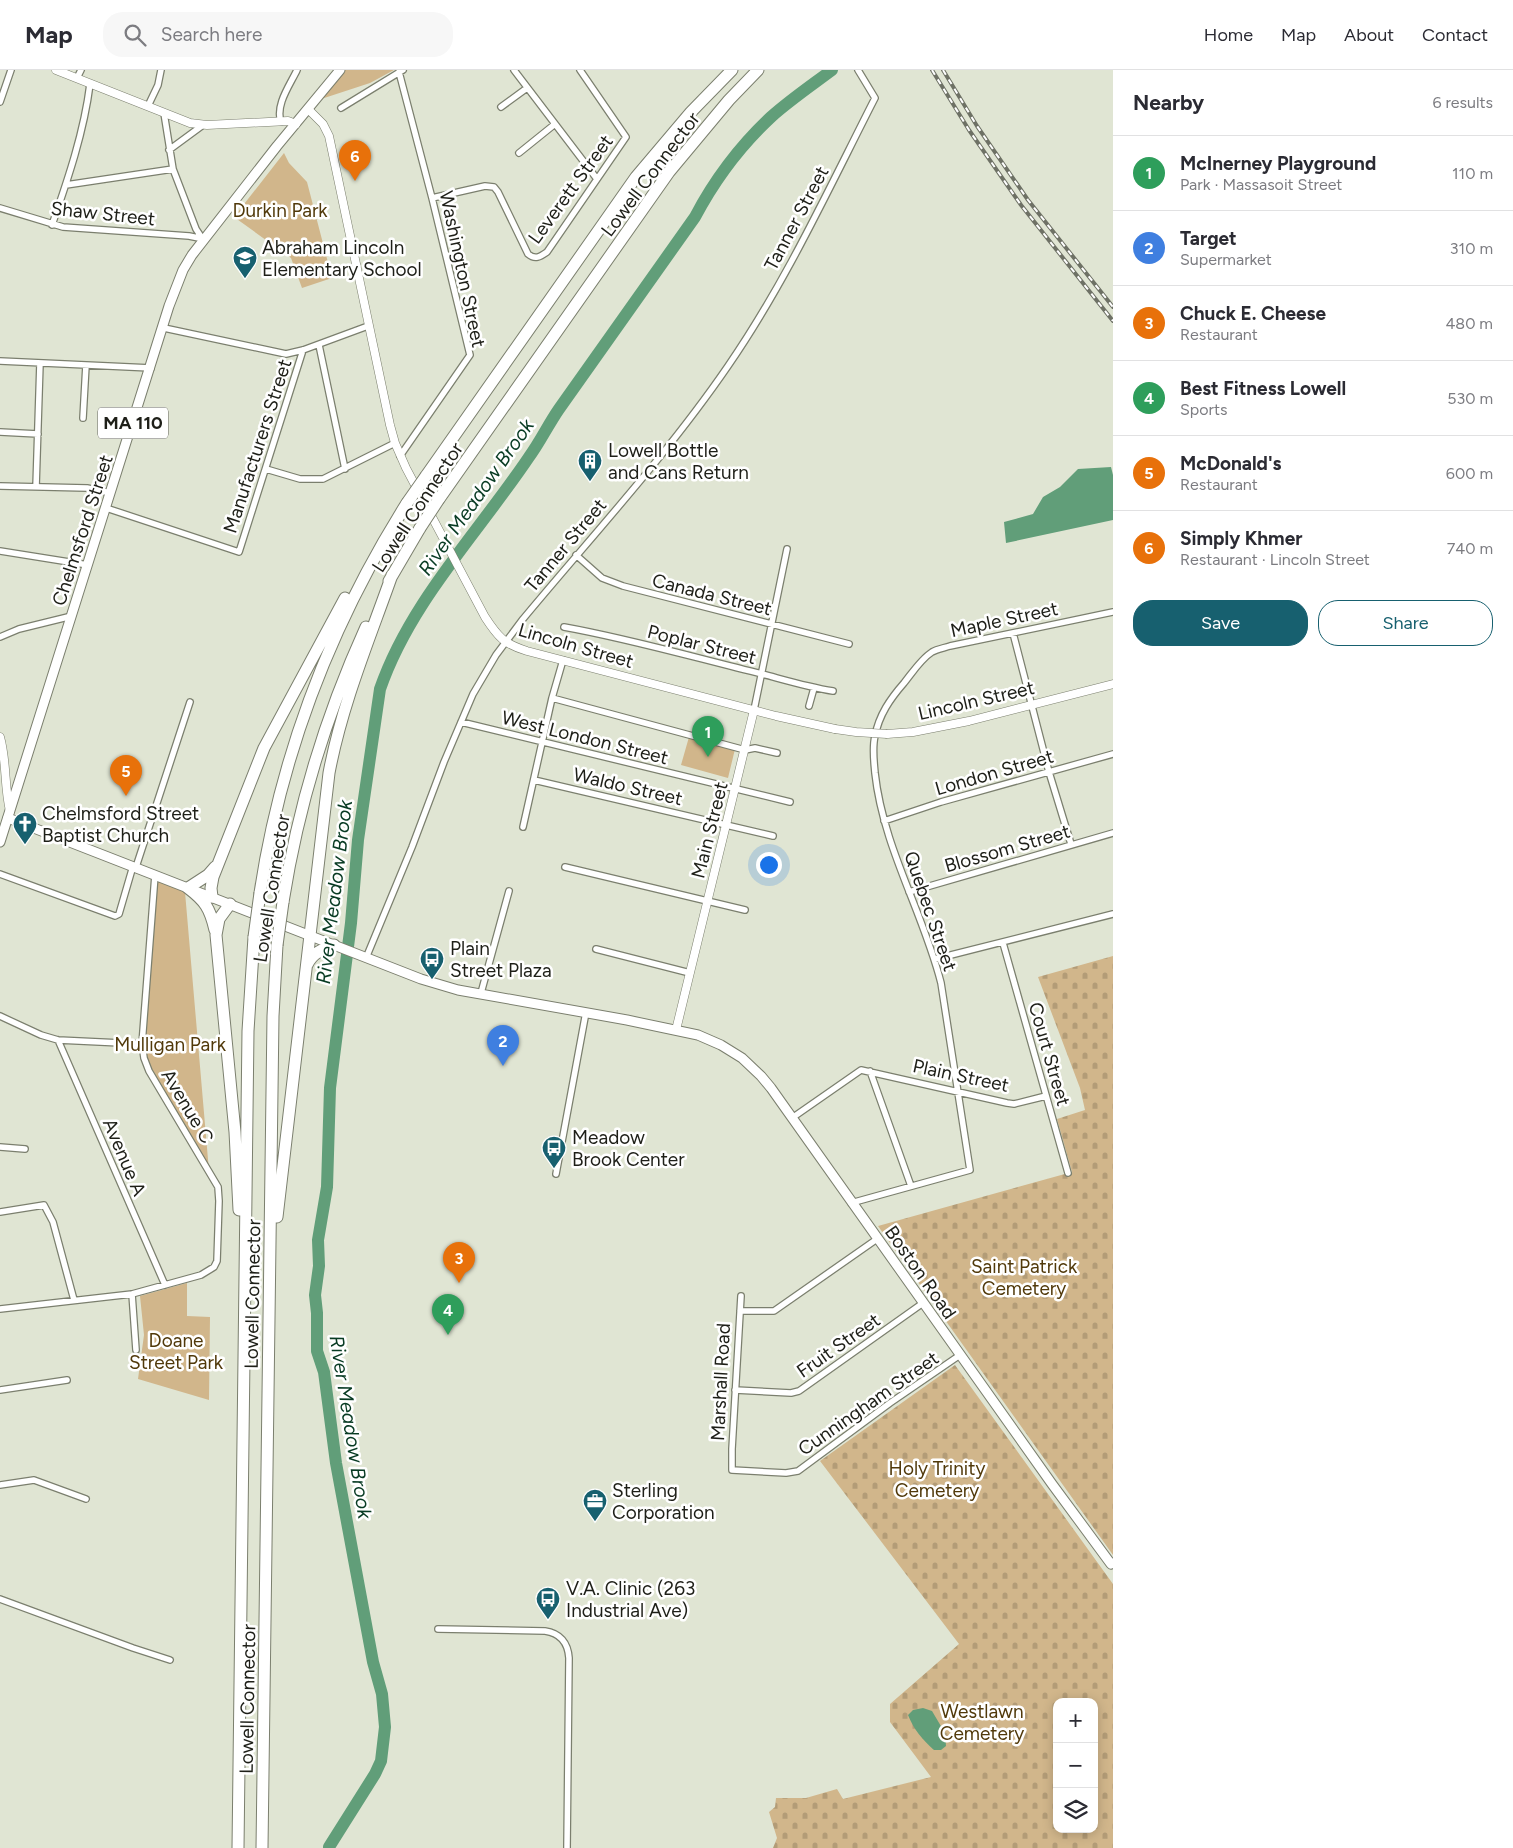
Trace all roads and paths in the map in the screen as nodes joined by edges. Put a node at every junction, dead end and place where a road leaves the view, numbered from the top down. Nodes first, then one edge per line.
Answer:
1 (11, 70) edge
2 (56, 70) edge
3 (81, 70) edge
4 (161, 70) edge
5 (297, 70) edge
6 (340, 70) edge
7 (514, 70) edge
8 (580, 70) edge
9 (732, 70) edge
10 (758, 70) edge
11 (401, 71) edge
12 (859, 71) edge
13 (77, 78) junction
14 (90, 84) junction
15 (527, 88) junction
16 (0, 102) edge
17 (148, 106) junction
18 (501, 107) dead end
19 (308, 108) junction
20 (341, 108) dead end
21 (164, 113) junction
22 (281, 122) junction
23 (296, 124) junction
24 (555, 124) junction
25 (203, 125) junction
26 (169, 150) junction
27 (519, 153) dead end
28 (173, 169) junction
29 (598, 179) junction
30 (66, 185) junction
31 (432, 198) junction
32 (0, 208) edge
33 (52, 225) junction
34 (204, 239) junction
35 (368, 326) junction
36 (164, 328) junction
37 (319, 345) junction
38 (303, 350) junction
39 (0, 361) edge
40 (40, 363) junction
41 (86, 365) junction
42 (151, 368) junction
43 (83, 418) dead end
44 (0, 432) edge
45 (38, 434) junction
46 (395, 442) junction
47 (400, 456) junction
48 (266, 469) junction
49 (345, 469) junction
50 (0, 486) edge
51 (36, 487) junction
52 (111, 493) junction
53 (106, 508) junction
54 (386, 537) junction
55 (787, 549) dead end
56 (0, 551) edge
57 (576, 555) junction
58 (88, 564) junction
59 (392, 575) junction
60 (1113, 612) edge
61 (72, 616) junction
62 (773, 625) junction
63 (564, 627) dead end
64 (1012, 633) junction
65 (0, 637) edge
66 (505, 643) junction
67 (849, 644) dead end
68 (563, 660) junction
69 (912, 674) joint
70 (762, 675) junction
71 (1113, 684) edge
72 (814, 688) junction
73 (833, 690) dead end
74 (552, 698) junction
75 (190, 702) dead end
76 (1031, 704) junction
77 (809, 706) dead end
78 (754, 710) junction
79 (461, 722) junction
80 (0, 737) edge
81 (542, 743) junction
82 (745, 750) junction
83 (777, 753) dead end
84 (1113, 754) edge
85 (1049, 772) junction
86 (534, 780) junction
87 (736, 789) junction
88 (790, 802) dead end
89 (6, 815) edge
90 (884, 821) junction
91 (727, 824) junction
92 (523, 827) dead end
93 (1113, 833) edge
94 (773, 836) dead end
95 (0, 842) edge
96 (1071, 844) junction
97 (218, 862) junction
98 (135, 867) junction
99 (565, 867) dead end
100 (0, 874) edge
101 (155, 875) junction
102 (188, 888) junction
103 (509, 891) dead end
104 (909, 892) junction
105 (212, 897) junction
106 (708, 901) junction
107 (230, 904) junction
108 (745, 910) dead end
109 (1113, 914) edge
110 (216, 935) junction
111 (309, 935) junction
112 (1003, 943) junction
113 (334, 945) junction
114 (596, 949) dead end
115 (366, 958) junction
116 (934, 959) junction
117 (306, 967) junction
118 (690, 972) junction
119 (481, 993) junction
120 (586, 1012) junction
121 (0, 1016) edge
122 (676, 1030) junction
123 (58, 1040) junction
124 (142, 1044) junction
125 (870, 1071) junction
126 (957, 1092) junction
127 (1046, 1096) junction
128 (792, 1118) junction
129 (0, 1147) edge
130 (25, 1149) dead end
131 (1068, 1173) dead end
132 (556, 1174) dead end
133 (911, 1186) junction
134 (851, 1202) junction
135 (0, 1212) edge
136 (877, 1239) junction
137 (245, 1274) junction
138 (270, 1274) junction
139 (165, 1285) junction
140 (132, 1294) junction
141 (741, 1296) dead end
142 (74, 1300) junction
143 (923, 1303) junction
144 (0, 1308) edge
145 (740, 1311) junction
146 (136, 1350) dead end
147 (960, 1355) junction
148 (67, 1380) dead end
149 (0, 1390) edge
150 (735, 1390) junction
151 (732, 1470) joint
152 (0, 1485) edge
153 (86, 1499) dead end
154 (1112, 1565) edge
155 (0, 1599) edge
156 (438, 1629) dead end
157 (170, 1660) dead end
158 (238, 1848) edge
159 (262, 1848) edge
160 (567, 1848) edge

1 - 16 street
2 - 13 street
3 - 13 street
4 - 17 street
5 - 22 street
6 - 19 main road, Chelmsford Street / MA 110
7 - 15 street
8 - 29 street, Leverett Street
9 - 54 highway, Lowell Connector, bridge
10 - 59 highway, Lowell Connector, bridge
11 - 20 street
11 - 31 street, Washington Street
12 - 57 street, Tanner Street
13 - 14 street
14 - 17 street
14 - 30 street
15 - 18 street
15 - 24 street
17 - 21 street
19 - 23 main road, Chelmsford Street / MA 110
19 - 35 street, Lincoln Street
21 - 25 street
21 - 26 street
22 - 23 street
22 - 25 street
23 - 34 main road, Chelmsford Street / MA 110
24 - 27 street
24 - 29 street
25 - 26 street
26 - 28 street
28 - 30 street
28 - 34 street
29 - 31 street, Leverett Street
30 - 33 street
31 - 47 street, Washington Street
32 - 33 street, Shaw Street
33 - 34 street, Shaw Street
34 - 36 main road, Chelmsford Street / MA 110
35 - 37 street
35 - 46 street, Lincoln Street
36 - 38 street
36 - 42 main road, Chelmsford Street / MA 110
37 - 38 street
37 - 49 street
38 - 48 street, Manufacturers Street
39 - 40 street
40 - 41 street
40 - 45 street
41 - 42 street
41 - 43 street
42 - 52 main road, Chelmsford Street / MA 110
44 - 45 street
45 - 51 street
46 - 47 street, Lincoln Street
46 - 49 street
47 - 66 street, Lincoln Street
48 - 49 street
48 - 53 street, Manufacturers Street
50 - 51 street
51 - 52 street
52 - 53 main road, Chelmsford Street / MA 110
53 - 58 main road, Chelmsford Street / MA 110
54 - 97 highway
54 - 137 highway, Lowell Connector, bridge
55 - 62 street, Main Street
56 - 58 street
57 - 62 street, Canada Street
57 - 66 street, Tanner Street
58 - 61 main road, Chelmsford Street / MA 110
59 - 111 highway
59 - 138 highway, Lowell Connector, bridge
60 - 64 street, Maple Street
61 - 65 street
61 - 89 main road, Chelmsford Street / MA 110
62 - 67 street, Canada Street
62 - 70 street, Main Street
63 - 70 street, Poplar Street
64 - 69 street, Maple Street
64 - 76 street
66 - 68 street, Lincoln Street
66 - 79 street, Tanner Street
68 - 74 street
68 - 78 street, Lincoln Street
69 - 90 street, Quebec Street
70 - 72 street, Poplar Street
70 - 78 street, Main Street
71 - 76 street, Lincoln Street
72 - 73 street, Poplar Street
72 - 77 street
74 - 81 street
74 - 82 street
75 - 98 street
76 - 78 street, Lincoln Street, bridge
76 - 85 street
78 - 82 street, Main Street
79 - 81 street, West London Street
79 - 115 street, Tanner Street
80 - 89 street
81 - 86 street
81 - 87 street, West London Street
82 - 83 street
82 - 87 street, Main Street
84 - 85 street, London Street
85 - 90 street, London Street
85 - 96 street
86 - 91 street, Waldo Street
86 - 92 street
87 - 88 street, West London Street
87 - 91 street, Main Street
89 - 95 main road, Chelmsford Street / MA 110
89 - 98 main road
90 - 104 street, Quebec Street
91 - 94 street, Waldo Street
91 - 106 street, Main Street
93 - 96 street, Blossom Street
96 - 104 street, Blossom Street
97 - 102 highway
97 - 105 highway
98 - 100 street
98 - 101 main road
99 - 106 street
101 - 102 main road
101 - 124 street, Avenue C
102 - 105 main road
102 - 110 highway
103 - 119 street
104 - 116 street, Quebec Street
105 - 107 main road
106 - 108 street
106 - 118 street, Main Street
107 - 110 highway
107 - 111 main road
109 - 112 street
110 - 137 highway
111 - 113 main road
111 - 117 highway
112 - 116 street
112 - 127 street, Court Street
113 - 115 main road
113 - 117 highway
114 - 118 street
115 - 119 main road
116 - 126 street, Quebec Street
117 - 138 highway
118 - 122 street, Main Street
119 - 120 main road
120 - 122 main road
120 - 132 street
121 - 123 street
122 - 128 main road, Boston Road
123 - 124 street
123 - 139 street, Avenue A
124 - 139 street, Avenue C
125 - 126 street, Plain Street
125 - 128 street
125 - 133 street
126 - 127 street, Plain Street
126 - 133 street, Quebec Street
127 - 131 street, Court Street
128 - 134 main road, Boston Road
129 - 130 street
133 - 134 street
134 - 136 main road, Boston Road
135 - 142 street
136 - 143 main road, Boston Road
136 - 145 street
137 - 158 highway, Lowell Connector
138 - 159 highway, Lowell Connector
139 - 140 street
140 - 142 street
140 - 146 street
141 - 145 street, Marshall Road
142 - 144 street
143 - 147 main road, Boston Road
143 - 150 street, Fruit Street
145 - 150 street, Marshall Road
147 - 151 street, Cunningham Street
147 - 154 main road, Boston Road
148 - 149 street
150 - 151 street, Marshall Road
152 - 153 street
155 - 157 street
156 - 160 street

